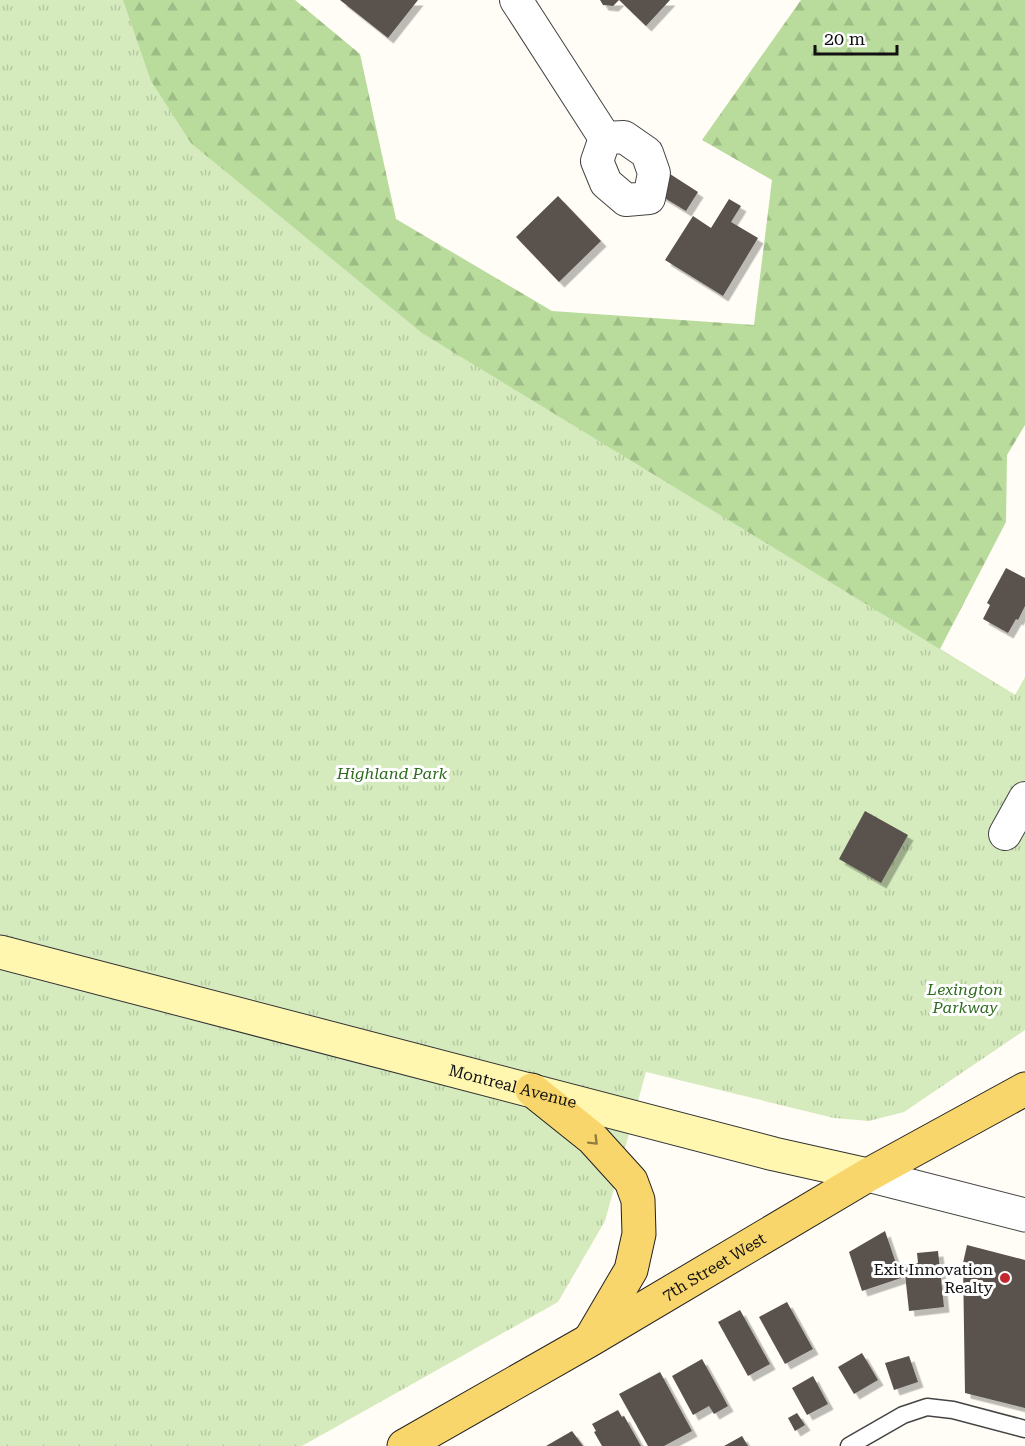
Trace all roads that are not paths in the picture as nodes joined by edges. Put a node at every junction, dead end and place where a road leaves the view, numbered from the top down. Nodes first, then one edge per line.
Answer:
1 (516, 0) edge
2 (605, 138) dead end
3 (1025, 798) edge
4 (1005, 834) dead end
5 (0, 952) edge
6 (1025, 1089) edge
7 (532, 1090) junction
8 (868, 1175) junction
9 (1025, 1215) edge
10 (590, 1340) junction
11 (1025, 1429) edge
12 (405, 1446) edge
13 (849, 1446) edge

1 - 2 street
3 - 4 street
5 - 7 main road, Montreal Avenue
6 - 8 main road, 7th Street West
7 - 8 main road, Montreal Avenue
7 -> 10 main road
8 - 9 street, Montreal Avenue
8 - 10 main road, 7th Street West
10 - 12 main road, 7th Street West
11 - 13 lane

